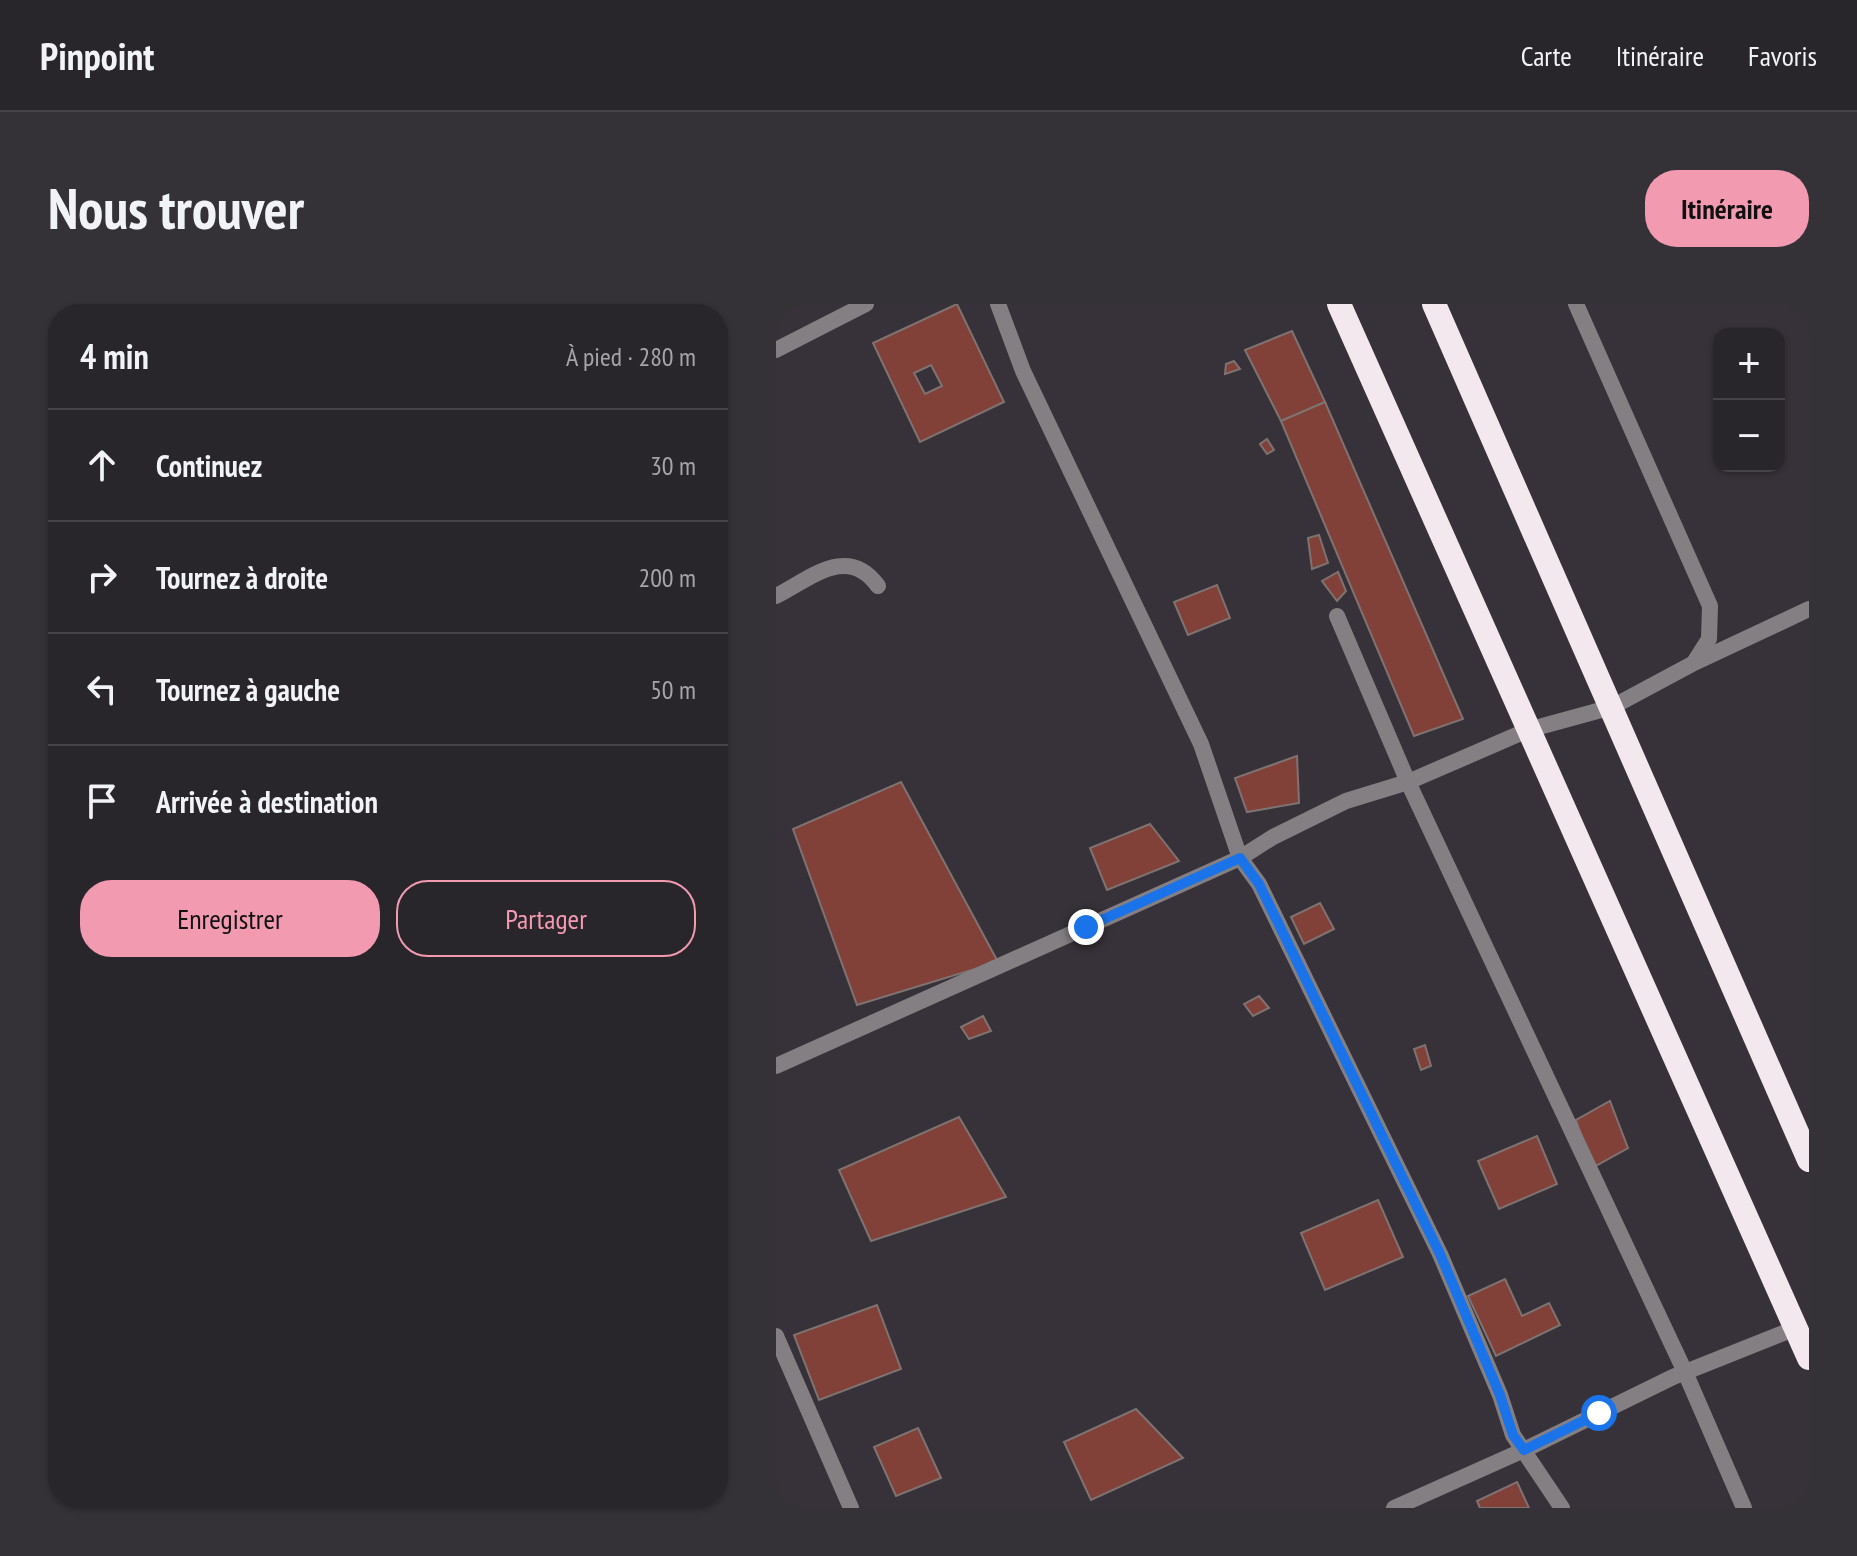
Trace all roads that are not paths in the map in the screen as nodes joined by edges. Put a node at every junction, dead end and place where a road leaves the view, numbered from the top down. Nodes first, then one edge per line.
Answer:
1 (866, 304) edge
2 (998, 304) edge
3 (1339, 304) edge
4 (1434, 304) edge
5 (1576, 304) edge
6 (776, 350) edge
7 (878, 586) dead end
8 (776, 596) edge
9 (1809, 609) edge
10 (1337, 616) dead end
11 (1694, 663) junction
12 (1612, 707) junction
13 (1528, 730) junction
14 (1408, 782) junction
15 (1240, 858) junction
16 (776, 1066) edge
17 (1809, 1160) edge
18 (1796, 1328) junction
19 (776, 1336) edge
20 (1809, 1358) edge
21 (1685, 1372) junction
22 (1524, 1450) junction
23 (851, 1508) edge
24 (1394, 1508) edge
25 (1562, 1508) edge
26 (1744, 1508) edge

1 - 6 street
2 - 15 street
3 - 13 highway
4 - 12 highway
5 - 11 street
7 - 8 street
9 - 11 street
10 - 14 street
11 - 12 street
12 - 13 street
12 - 17 highway
13 - 14 street
13 - 18 highway
14 - 15 street
14 - 21 street
15 - 16 street
15 - 22 street
18 - 20 highway
18 - 21 street
19 - 23 street
21 - 22 street
21 - 26 street
22 - 24 street
22 - 25 street

